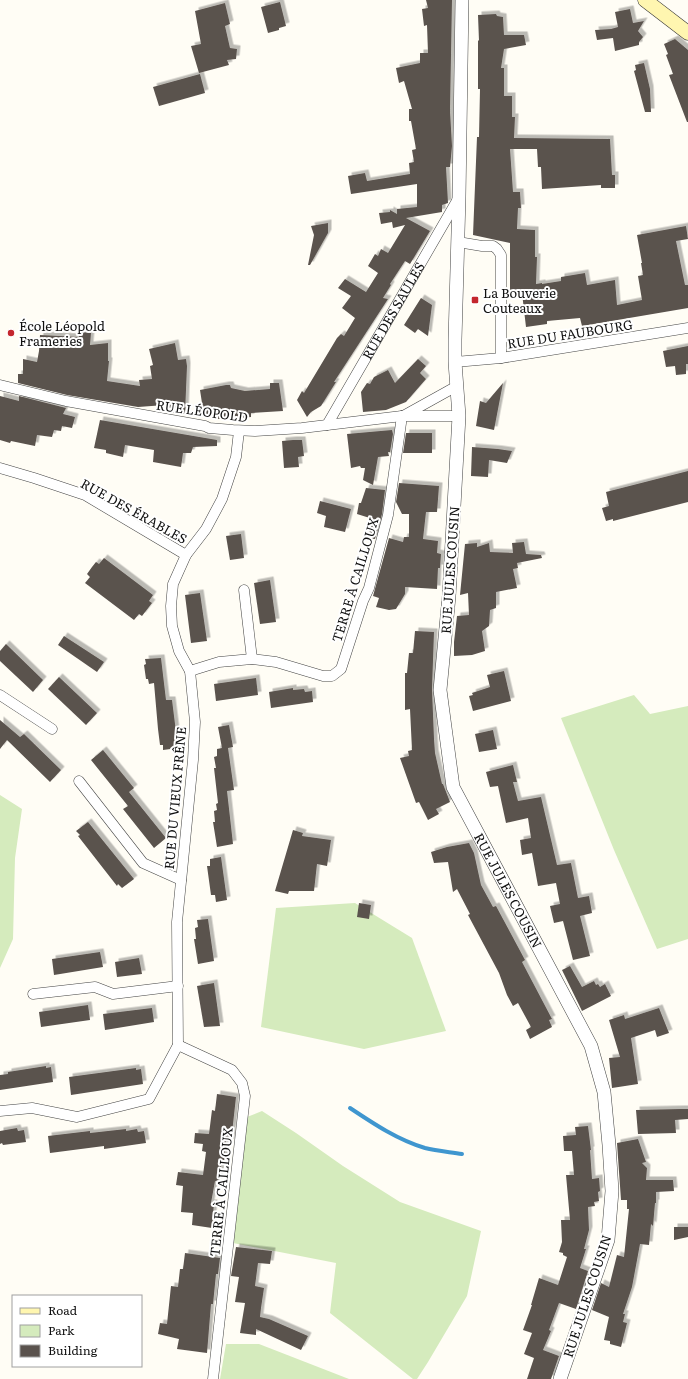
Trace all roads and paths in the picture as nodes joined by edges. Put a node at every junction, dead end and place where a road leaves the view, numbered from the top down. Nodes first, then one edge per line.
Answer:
1 (462, 0) edge
2 (646, 0) edge
3 (688, 33) edge
4 (459, 198) junction
5 (458, 242) junction
6 (688, 328) edge
7 (502, 358) junction
8 (455, 362) junction
9 (0, 385) edge
10 (457, 386) junction
11 (402, 416) junction
12 (459, 416) junction
13 (327, 425) junction
14 (239, 431) junction
15 (0, 468) edge
16 (186, 555) junction
17 (244, 590) dead end
18 (252, 659) junction
19 (190, 671) junction
20 (0, 695) edge
21 (52, 729) dead end
22 (79, 781) dead end
23 (181, 880) junction
24 (178, 986) junction
25 (33, 994) dead end
26 (178, 1044) junction
27 (0, 1111) edge
28 (213, 1379) edge
29 (560, 1379) edge

1 - 4 street, RUE DES SAULES
2 - 3 main road
4 - 5 street, RUE DES SAULES
4 - 13 street, RUE DES SAULES
5 - 7 street
5 - 8 street, RUE DES SAULES
6 - 7 street, RUE DU FAUBOURG
7 - 8 street, RUE DU FAUBOURG
8 - 10 street, RUE DES SAULES
9 - 14 street, RUE LÉOPOLD
10 - 11 street, RUE LÉOPOLD
10 - 12 street, RUE JULES COUSIN
11 - 12 street, RUE LÉOPOLD
11 - 13 street, RUE LÉOPOLD
11 - 18 street, TERRE À CAILLOUX
12 - 29 street, RUE JULES COUSIN
13 - 14 street, RUE LÉOPOLD
14 - 16 street, RUE DU VIEUX FRÊNE
15 - 16 street, RUE DES ÉRABLES
16 - 19 street, RUE DU VIEUX FRÊNE
17 - 18 street
18 - 19 street
19 - 23 street, RUE DU VIEUX FRÊNE
20 - 21 street
22 - 23 street
23 - 24 street, RUE DU VIEUX FRÊNE
24 - 25 street
24 - 26 street, RUE DU VIEUX FRÊNE
26 - 27 street
26 - 28 street, TERRE À CAILLOUX

